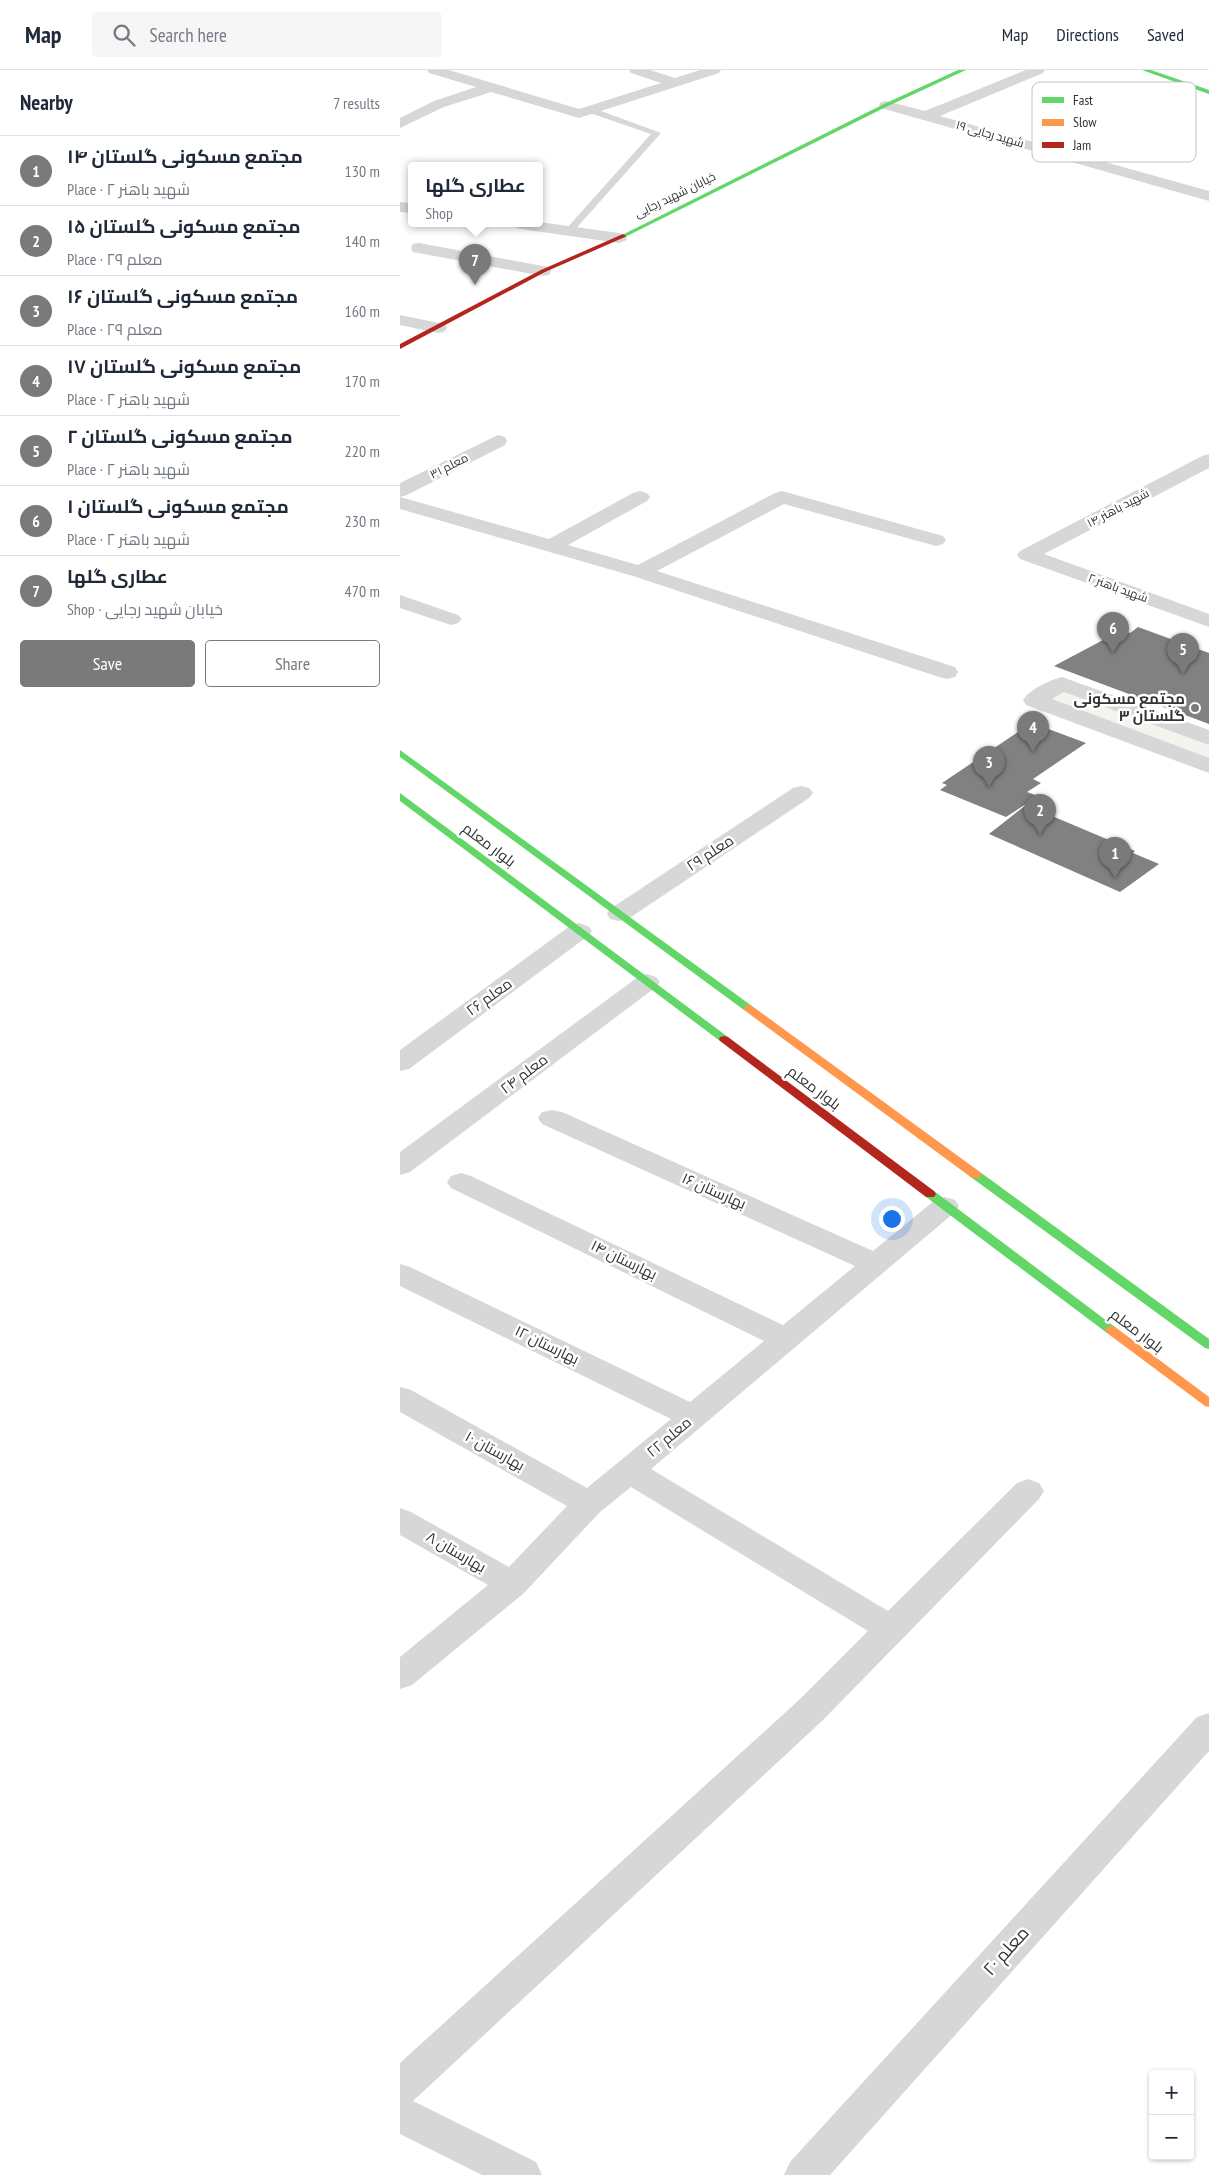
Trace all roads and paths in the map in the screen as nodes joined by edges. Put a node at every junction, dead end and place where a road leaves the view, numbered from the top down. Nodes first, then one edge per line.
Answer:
1 (434, 70) edge
2 (636, 70) edge
3 (714, 70) edge
4 (963, 70) edge
5 (1038, 70) edge
6 (1145, 70) edge
7 (676, 82) junction
8 (1180, 82) edge
9 (492, 87) junction
10 (1196, 88) edge
11 (1209, 92) edge
12 (886, 105) junction
13 (585, 112) junction
14 (926, 116) junction
15 (400, 124) edge
16 (1032, 146) edge
17 (1089, 162) edge
18 (1209, 196) edge
19 (541, 227) edge
20 (569, 231) junction
21 (619, 238) junction
22 (419, 248) dead end
23 (543, 271) junction
24 (400, 320) edge
25 (438, 328) junction
26 (400, 347) edge
27 (498, 441) dead end
28 (1209, 460) edge
29 (400, 491) edge
30 (640, 497) dead end
31 (400, 503) edge
32 (936, 540) dead end
33 (552, 546) junction
34 (1027, 555) joint
35 (640, 572) junction
36 (400, 601) edge
37 (451, 620) dead end
38 (1166, 621) dead end
39 (1208, 623) edge
40 (947, 672) dead end
41 (1209, 738) edge
42 (400, 752) edge
43 (1209, 766) edge
44 (801, 793) dead end
45 (400, 796) edge
46 (619, 914) junction
47 (579, 931) junction
48 (648, 982) junction
49 (400, 1063) edge
50 (552, 1118) dead end
51 (400, 1166) edge
52 (461, 1182) dead end
53 (945, 1206) junction
54 (876, 1264) junction
55 (400, 1274) edge
56 (786, 1339) junction
57 (1209, 1345) edge
58 (400, 1398) edge
59 (1209, 1403) edge
60 (694, 1417) junction
61 (629, 1471) junction
62 (1028, 1491) dead end
63 (589, 1504) junction
64 (400, 1520) edge
65 (512, 1584) junction
66 (891, 1629) junction
67 (400, 1676) edge
68 (1209, 1727) edge
69 (400, 2088) edge
70 (400, 2114) edge
71 (522, 2175) edge
72 (804, 2175) edge

1 - 9 street
2 - 7 street
3 - 7 street
4 - 12 main road, خیابان شهید رجایی
5 - 14 street
6 - 8 main road
7 - 13 street
9 - 13 street
9 - 15 street
10 - 11 main road
12 - 14 street, شهید رجایی ۱۹
12 - 21 main road, خیابان شهید رجایی
13 - 20 lane
14 - 16 street, شهید رجایی ۱۹
17 - 18 street, شهید رجایی ۱۹
19 - 20 street
20 - 21 street
21 - 23 main road, خیابان شهید رجایی
22 - 23 street
23 - 25 main road, خیابان شهید رجایی
24 - 25 street
25 - 26 main road, خیابان شهید رجایی
27 - 29 street, معلم ۳۱
28 - 34 street, شهید باهنر ۱۴
30 - 33 street
31 - 33 street
32 - 35 street
33 - 35 street
34 - 39 street, شهید باهنر ۲
35 - 40 street
36 - 37 street
38 - 39 street
41 - 43 street
42 - 46 main road, بلوار معلم
44 - 46 street, معلم ۲۹
45 - 47 main road, بلوار معلم
46 - 57 main road, بلوار معلم
47 - 48 main road, بلوار معلم
47 - 49 street, معلم ۲۶
48 - 51 street, معلم ۲۴
48 - 53 main road, بلوار معلم
50 - 54 street, بهارستان ۱۶
52 - 56 street, بهارستان ۱۴
53 - 54 street, معلم ۲۲
53 - 59 main road, بلوار معلم
54 - 56 street, معلم ۲۲
55 - 60 street, بهارستان ۱۲
56 - 60 street, معلم ۲۲
58 - 63 street, بهارستان ۱۰
60 - 61 street, معلم ۲۲
61 - 63 street, معلم ۲۲
61 - 66 street
62 - 66 street
63 - 65 street, معلم ۲۲
64 - 65 street, بهارستان ۸
65 - 67 street, معلم ۲۲
66 - 69 street
68 - 72 street, معلم ۲۰
70 - 71 street

